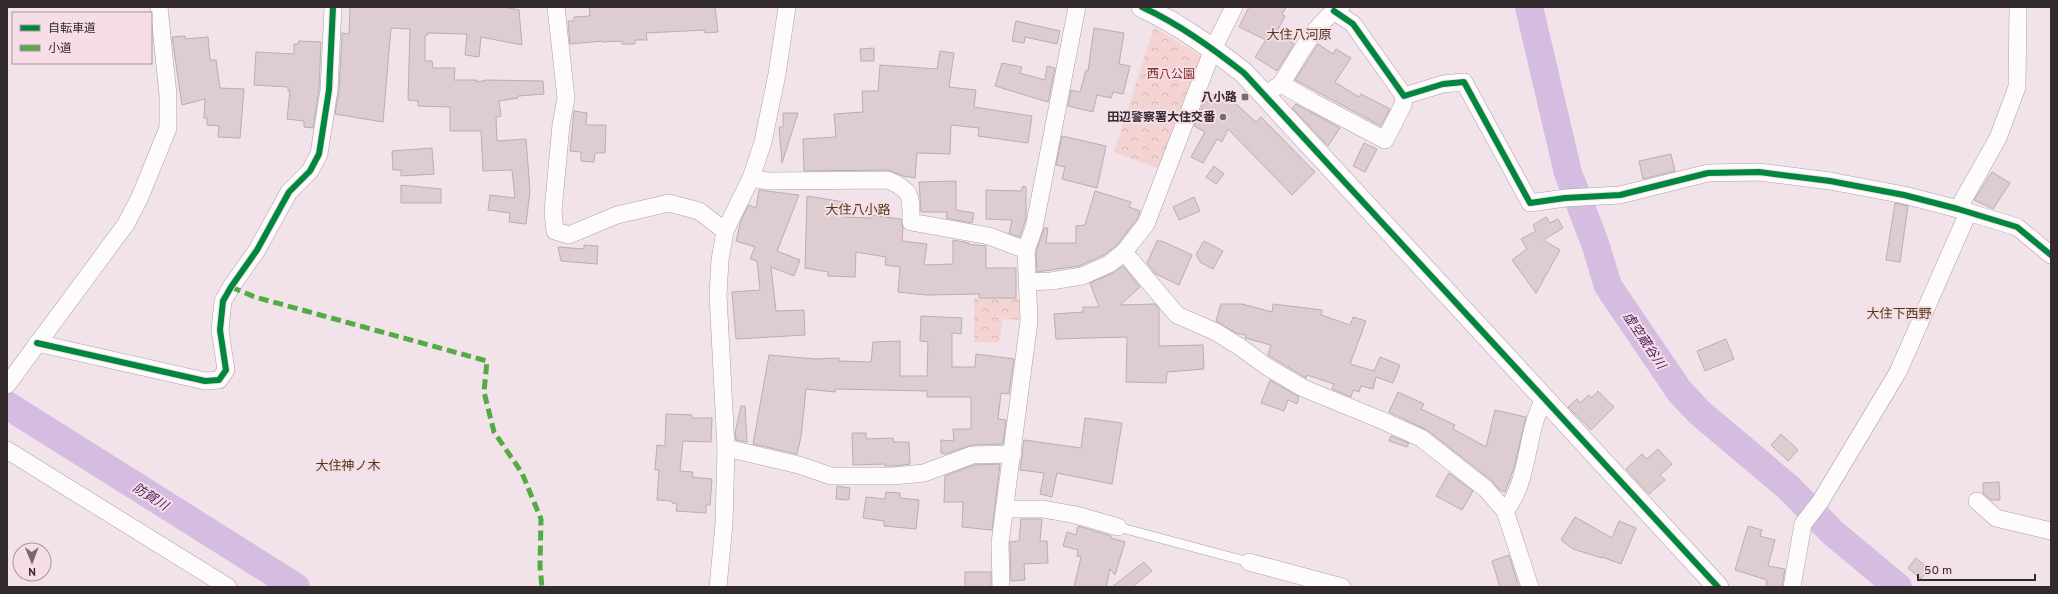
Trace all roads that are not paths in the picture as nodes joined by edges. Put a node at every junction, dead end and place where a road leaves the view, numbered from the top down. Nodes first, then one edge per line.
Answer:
1 (159, 7) edge
2 (333, 7) edge
3 (556, 7) edge
4 (788, 7) edge
5 (1077, 7) edge
6 (1142, 7) edge
7 (1234, 7) edge
8 (2018, 7) edge
9 (1338, 9) edge
10 (1213, 49) junction
11 (1281, 84) junction
12 (1264, 96) junction
13 (1404, 96) junction
14 (751, 178) junction
15 (1963, 211) junction
16 (725, 231) junction
17 (1026, 250) junction
18 (1124, 252) junction
19 (2051, 255) edge
20 (1028, 282) junction
21 (37, 342) junction
22 (7, 385) edge
23 (1546, 398) junction
24 (726, 448) junction
25 (7, 450) edge
26 (1013, 454) junction
27 (1977, 502) dead end
28 (1004, 509) junction
29 (1505, 511) junction
30 (1118, 527) joint
31 (2051, 531) edge
32 (1249, 562) joint
33 (228, 587) edge
34 (718, 587) edge
35 (1001, 587) edge
36 (1342, 587) edge
37 (1530, 587) edge
38 (1718, 587) edge
39 (1792, 587) edge

1 - 21 street
2 - 21 street
3 - 16 street
4 - 14 street
5 - 17 street
6 - 10 street
7 - 10 street
8 - 15 street
9 - 11 street
9 - 13 street
10 - 12 street
10 - 18 street
11 - 12 street
11 - 13 street
12 - 23 street
13 - 15 street
14 - 16 street
14 - 17 street
15 - 19 street
15 - 39 street
16 - 24 street
17 - 20 street
18 - 20 street
18 - 29 street
20 - 26 street
21 - 22 street
23 - 29 street
23 - 38 street
24 - 26 street
24 - 34 street
25 - 33 street
26 - 28 street
27 - 31 street
28 - 30 street
28 - 35 street
29 - 37 street
30 - 32 lane
32 - 36 street

